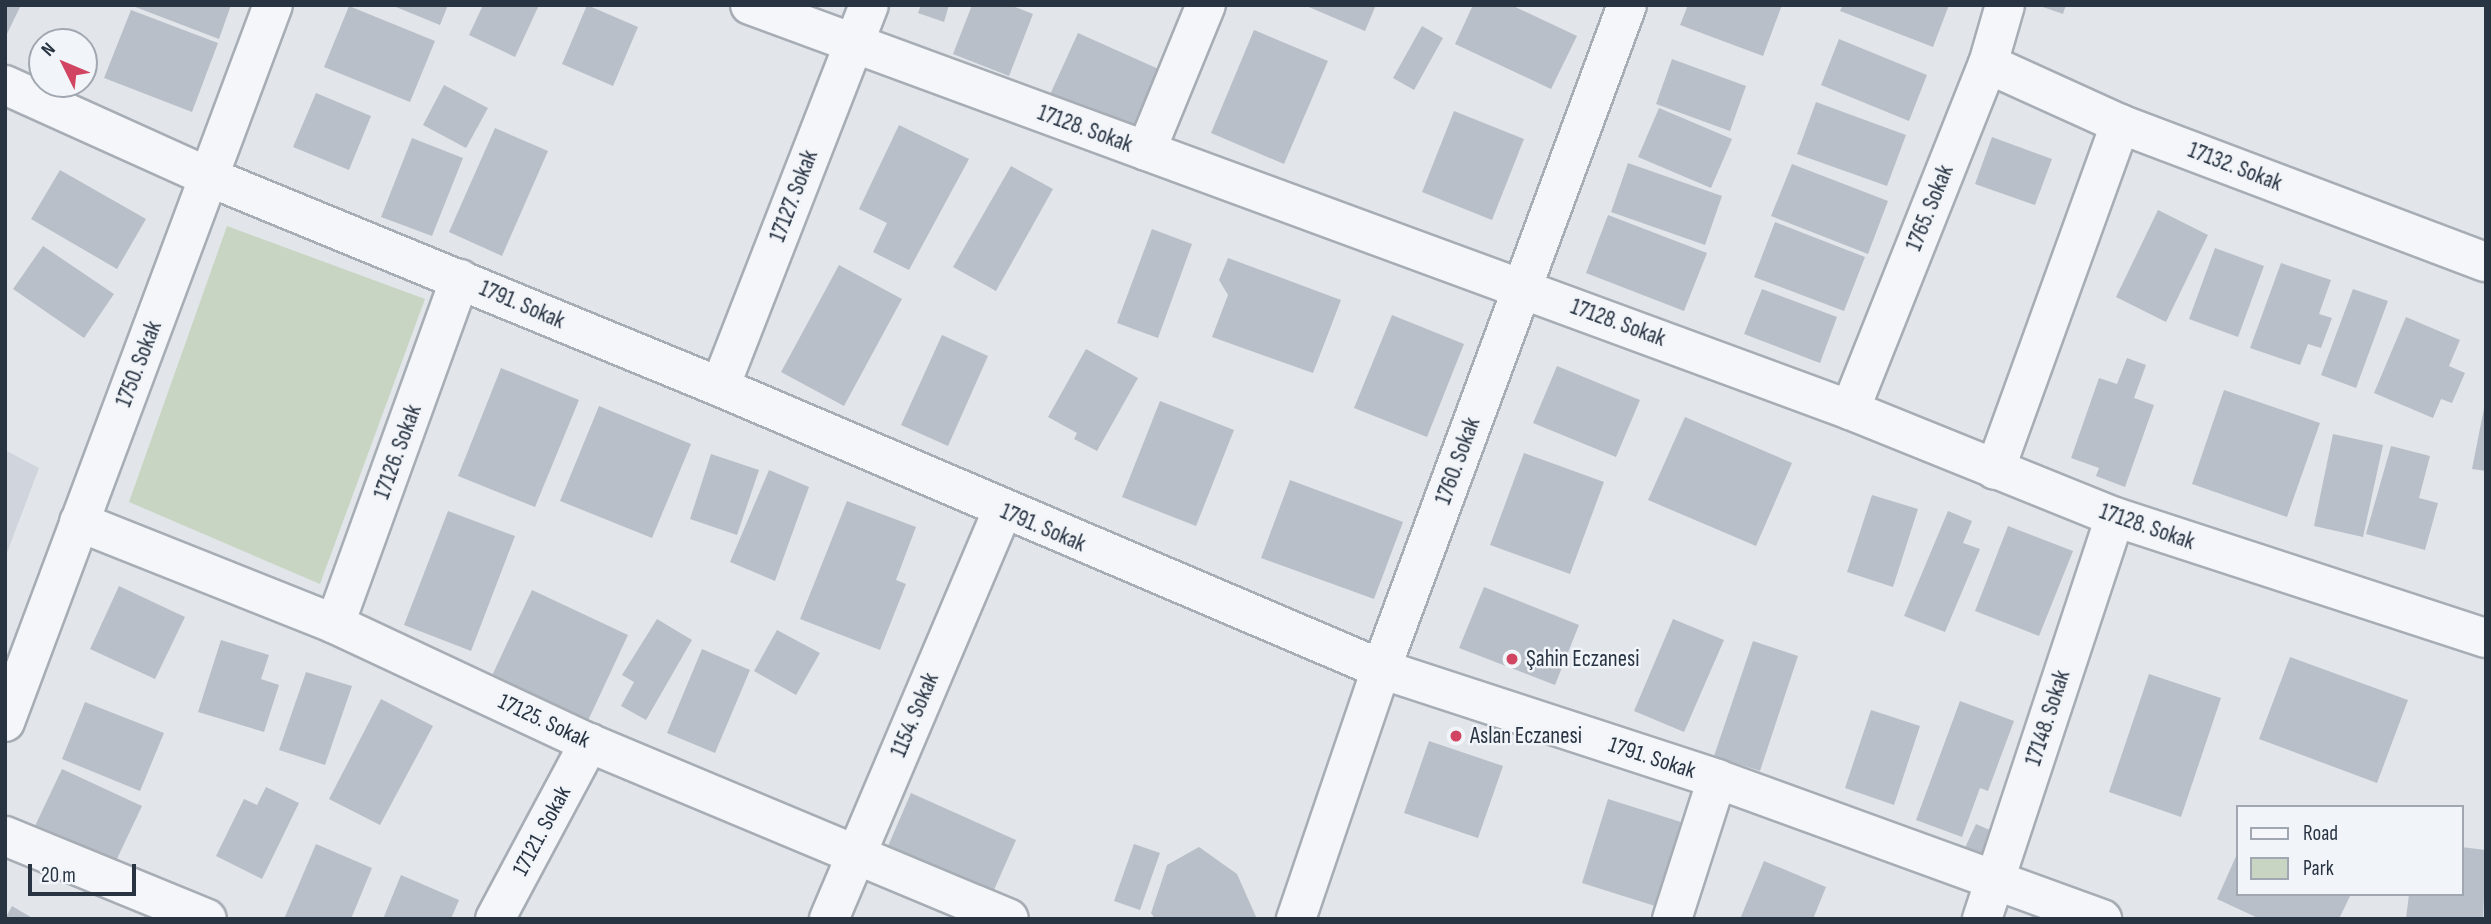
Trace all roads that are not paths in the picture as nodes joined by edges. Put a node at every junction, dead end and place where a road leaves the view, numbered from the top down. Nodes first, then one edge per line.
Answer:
1 (273, 5) edge
2 (750, 5) edge
3 (869, 5) edge
4 (1206, 5) edge
5 (1628, 5) edge
6 (2005, 5) edge
7 (852, 46) junction
8 (1988, 64) junction
9 (5, 85) edge
10 (2120, 124) junction
11 (1146, 151) junction
12 (209, 177) junction
13 (2486, 262) edge
14 (460, 279) junction
15 (1522, 287) junction
16 (720, 387) junction
17 (1850, 410) junction
18 (1995, 470) junction
19 (1003, 511) junction
20 (2115, 517) junction
21 (79, 523) junction
22 (335, 624) junction
23 (2486, 638) edge
24 (1381, 669) junction
25 (5, 722) edge
26 (589, 743) junction
27 (1717, 779) junction
28 (5, 836) edge
29 (855, 856) junction
30 (1995, 877) junction
31 (207, 919) edge
32 (495, 919) edge
33 (829, 919) edge
34 (1009, 919) edge
35 (1296, 919) edge
36 (1672, 919) edge
37 (1982, 919) edge
38 (2102, 919) edge

1 - 12 street, 1750. Sokak
2 - 7 street, 17128. Sokak
3 - 7 street, 17127. Sokak
4 - 11 street
5 - 15 street, 1760. Sokak
6 - 8 street, 1765. Sokak
7 - 11 street, 17128. Sokak
7 - 16 street, 17127. Sokak
8 - 10 street, 17132. Sokak
8 - 17 street, 1765. Sokak
9 - 12 street, 1791. Sokak
10 - 13 street, 17132. Sokak
10 - 18 street
11 - 15 street, 17128. Sokak
12 - 14 street, 1791. Sokak
12 - 21 street, 1750. Sokak
14 - 16 street, 1791. Sokak
14 - 22 street, 17126. Sokak
15 - 17 street, 17128. Sokak
15 - 24 street, 1760. Sokak
16 - 19 street, 1791. Sokak
17 - 18 street, 17128. Sokak
18 - 20 street, 17128. Sokak
19 - 24 street, 1791. Sokak
19 - 29 street, 1154. Sokak
20 - 23 street, 17128. Sokak
20 - 30 street, 17148. Sokak
21 - 22 street, 17125. Sokak
21 - 25 street, 1750. Sokak
22 - 26 street, 17125. Sokak
24 - 27 street, 1791. Sokak
24 - 35 street, 1760. Sokak
26 - 29 street, 17125. Sokak
26 - 32 street, 17121. Sokak
27 - 30 street, 1791. Sokak
27 - 36 street
28 - 31 street
29 - 33 street, 1154. Sokak
29 - 34 street, 17125. Sokak
30 - 37 street, 17148. Sokak
30 - 38 street, 1791. Sokak

